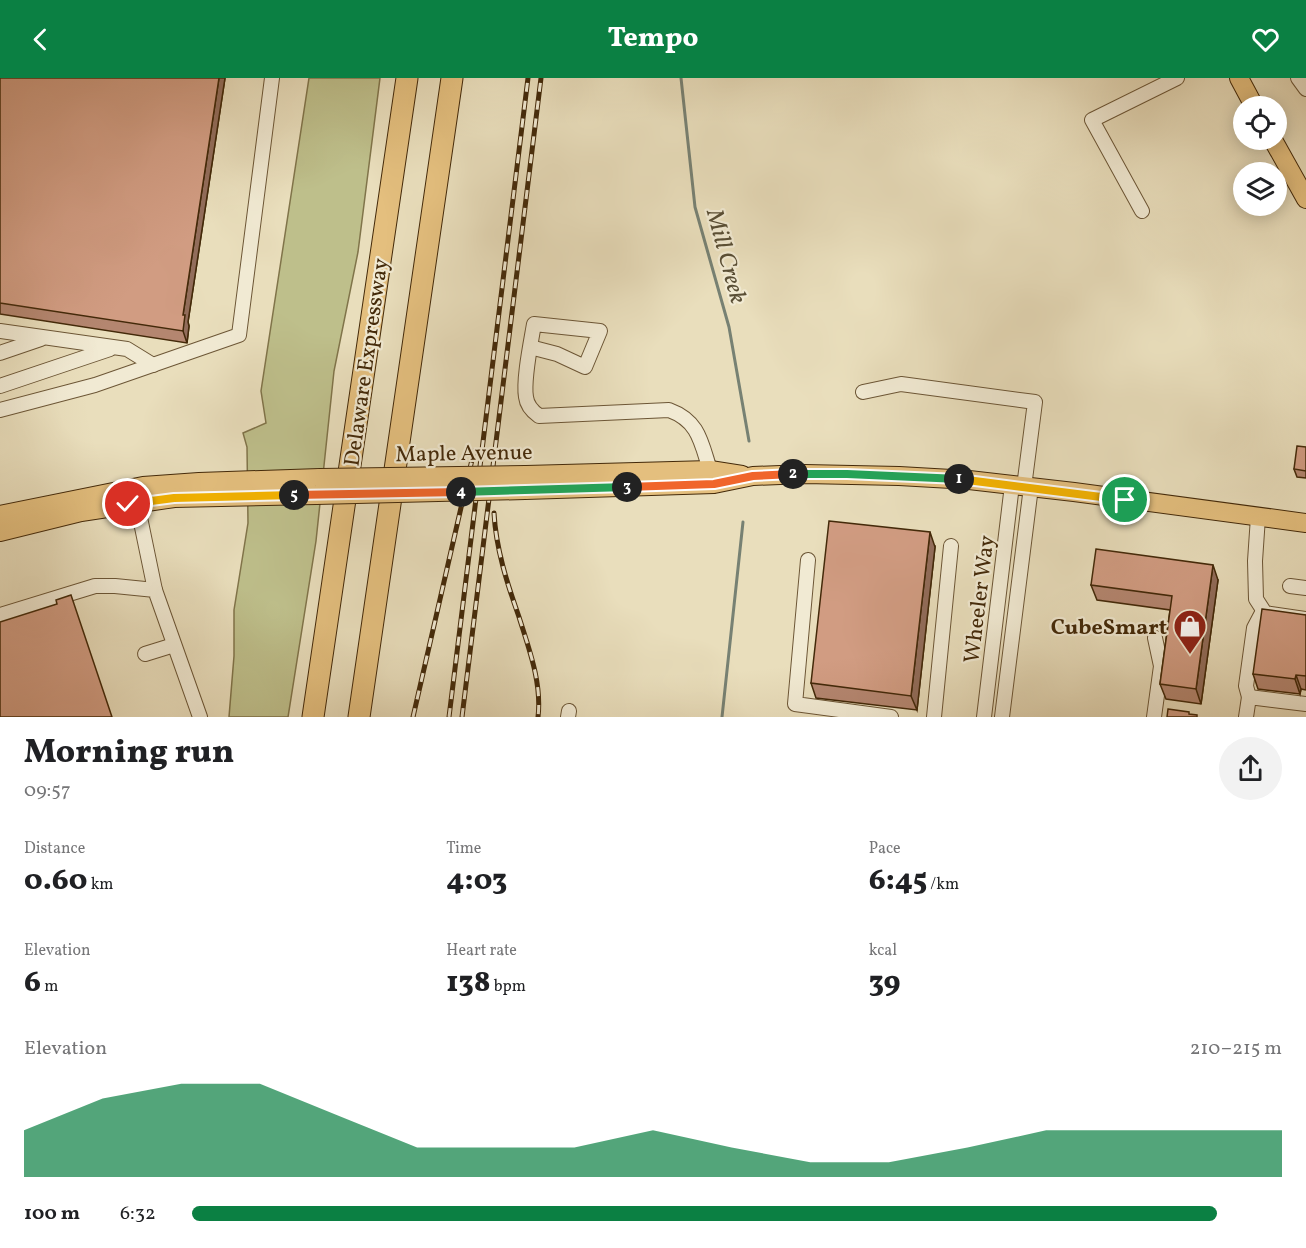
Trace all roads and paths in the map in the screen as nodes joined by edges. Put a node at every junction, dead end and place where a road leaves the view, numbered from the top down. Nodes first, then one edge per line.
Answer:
1 (272, 78) edge
2 (406, 78) edge
3 (452, 78) edge
4 (1177, 78) edge
5 (1239, 78) edge
6 (1298, 78) edge
7 (1306, 89) edge
8 (1249, 96) edge
9 (1279, 150) edge
10 (1306, 199) edge
11 (1142, 211) dead end
12 (0, 331) edge
13 (46, 338) junction
14 (115, 347) junction
15 (530, 347) junction
16 (0, 353) edge
17 (153, 365) junction
18 (0, 386) edge
19 (862, 392) dead end
20 (0, 410) edge
21 (710, 470) junction
22 (753, 476) junction
23 (526, 483) junction
24 (318, 487) junction
25 (1022, 487) junction
26 (137, 502) junction
27 (0, 515) edge
28 (1258, 516) junction
29 (1306, 523) edge
30 (0, 532) edge
31 (951, 546) dead end
32 (808, 560) dead end
33 (1290, 586) dead end
34 (1306, 588) edge
35 (155, 590) junction
36 (1263, 611) junction
37 (0, 615) edge
38 (1306, 619) edge
39 (1155, 638) dead end
40 (174, 645) junction
41 (145, 654) dead end
42 (1249, 697) junction
43 (1306, 704) edge
44 (200, 717) edge
45 (313, 717) edge
46 (359, 717) edge
47 (891, 717) edge
48 (934, 717) edge
49 (984, 717) edge
50 (1002, 717) edge
51 (1154, 717) edge
52 (1246, 717) edge

1 - 17 street
2 - 45 highway, Delaware Expressway
3 - 46 highway, Delaware Expressway
4 - 11 street
5 - 8 main road
6 - 7 street
9 - 10 main road
12 - 13 street
13 - 14 street
13 - 16 street
14 - 17 street
14 - 18 street
15 - 15 street
15 - 21 street
17 - 20 street
19 - 25 street
21 - 22 main road, Maple Avenue
21 - 23 main road, Maple Avenue
22 - 23 main road, Maple Avenue
22 - 25 main road, Maple Avenue
23 - 24 main road, Maple Avenue, bridge
24 - 26 main road, Maple Avenue
24 - 27 main road, Maple Avenue
25 - 28 main road, Maple Avenue
25 - 49 street, Wheeler Way
25 - 50 street, Wheeler Way
26 - 30 main road, Maple Avenue
26 - 35 street
28 - 29 main road, Maple Avenue
28 - 36 street
31 - 48 street
32 - 47 street
33 - 34 street
35 - 37 street
35 - 40 street
36 - 38 street
36 - 42 street
39 - 51 street
40 - 41 street
40 - 44 street
42 - 43 street
42 - 52 street

